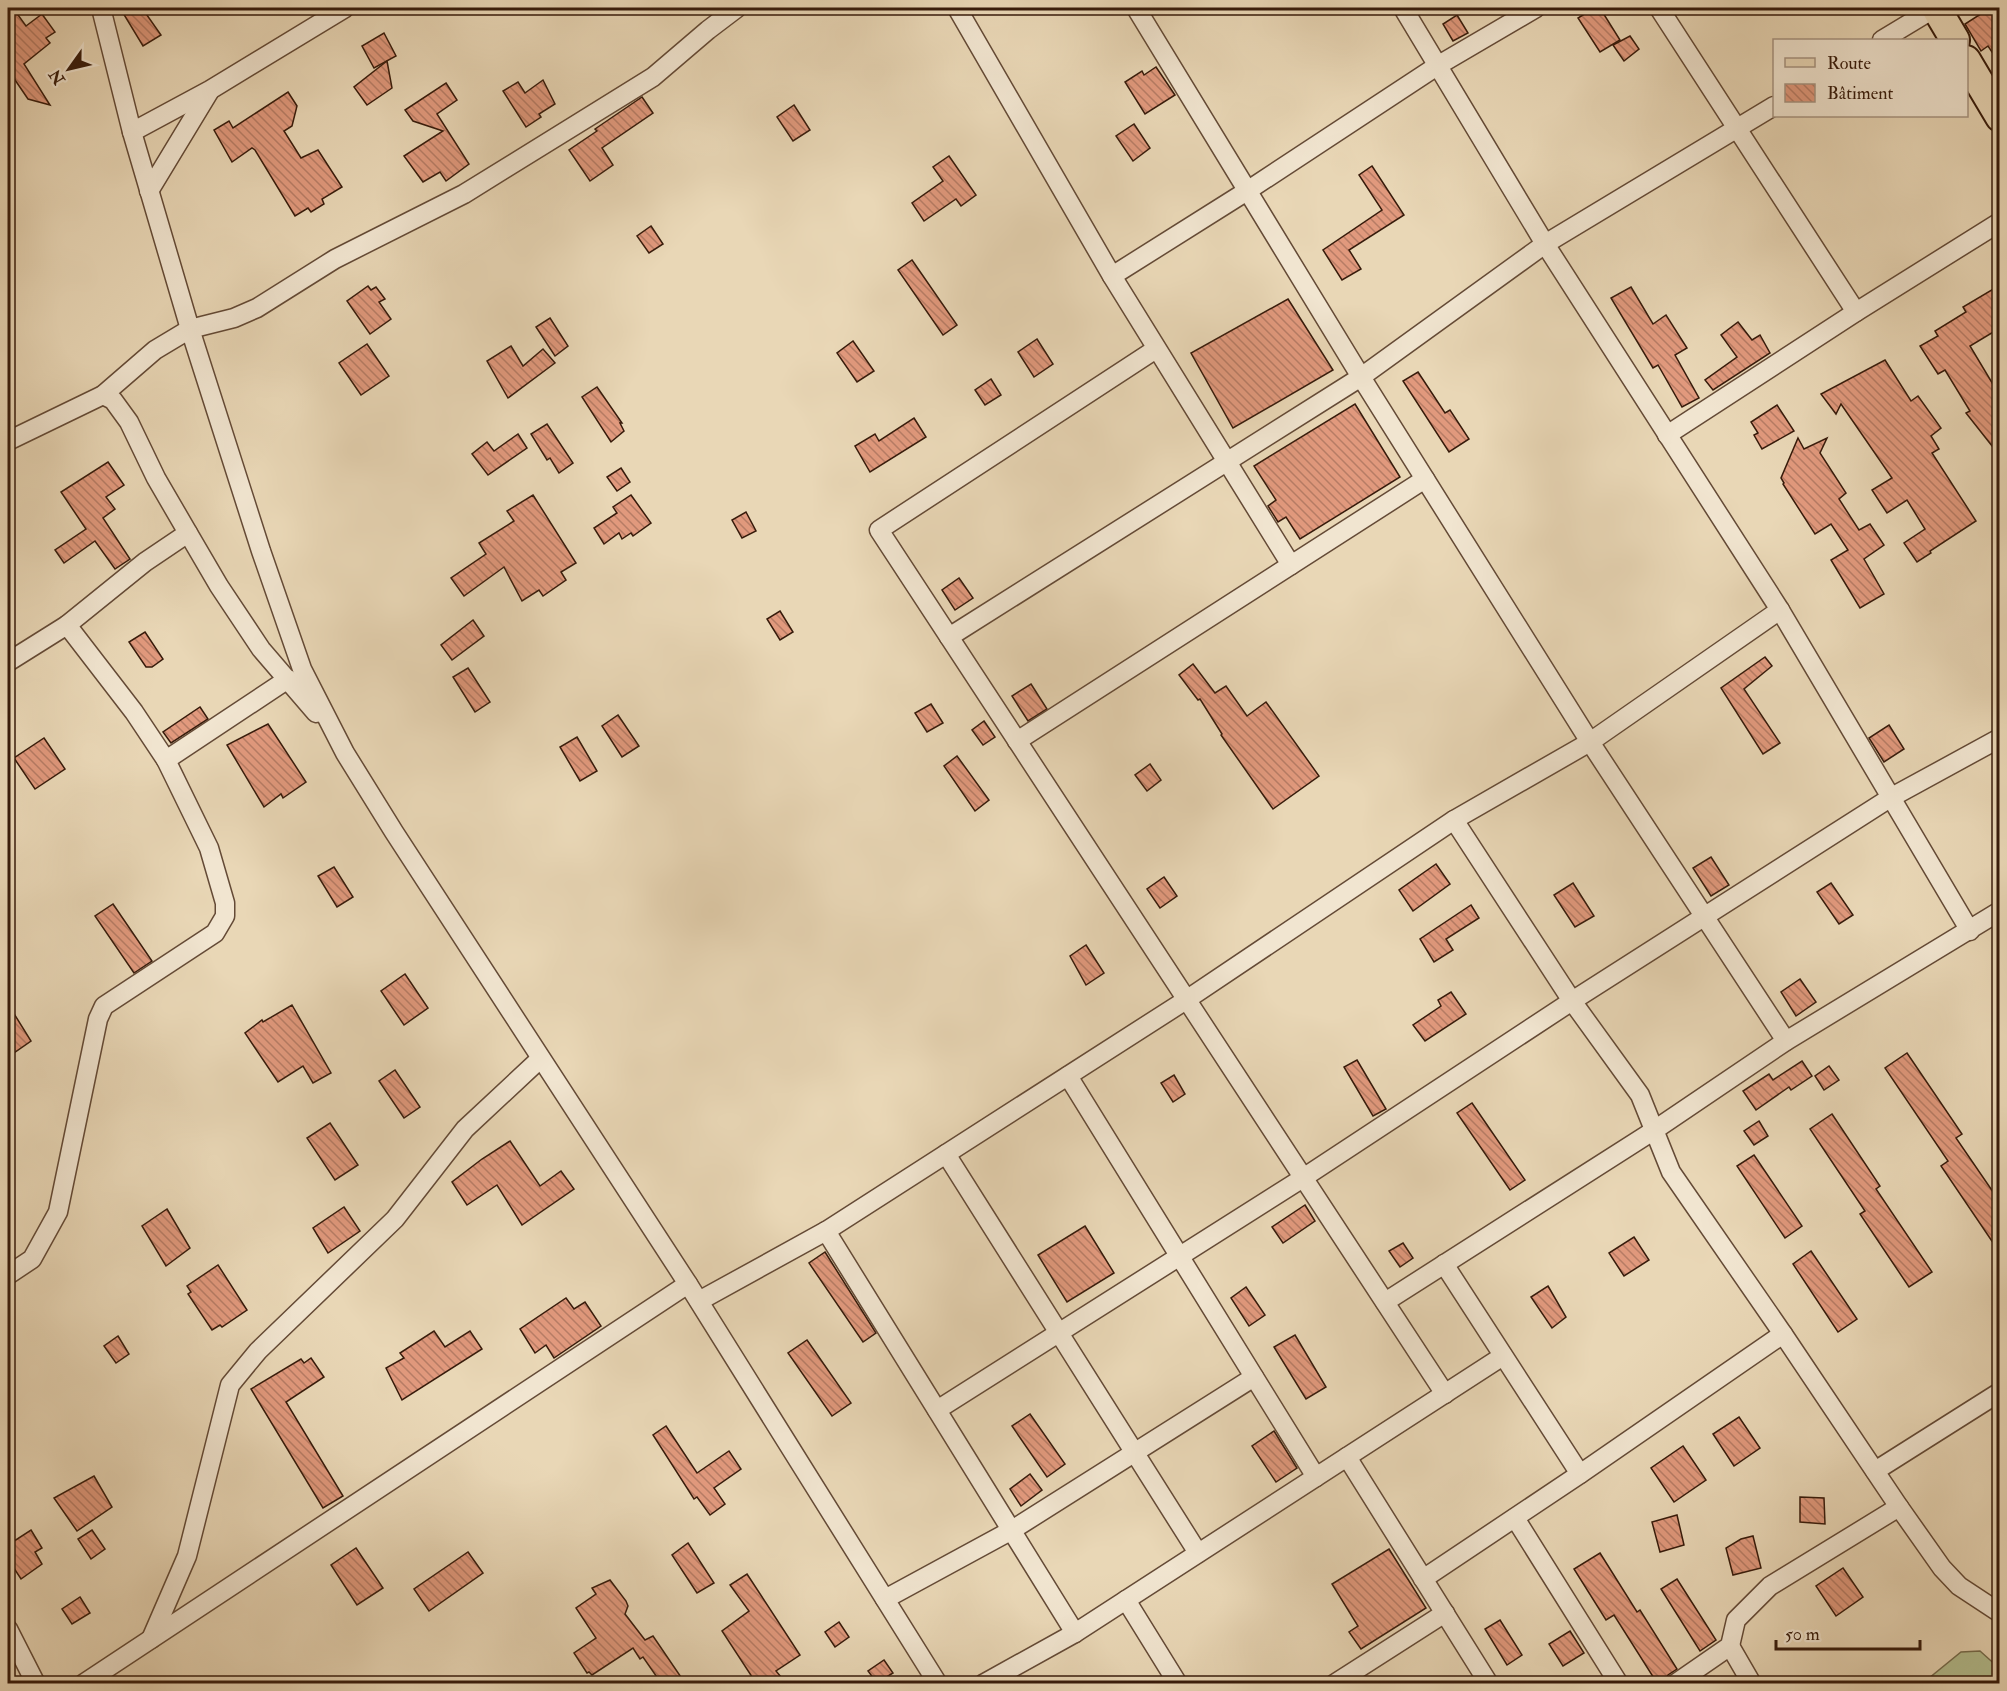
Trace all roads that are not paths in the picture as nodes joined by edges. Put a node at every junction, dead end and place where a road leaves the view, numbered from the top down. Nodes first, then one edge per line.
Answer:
1 (101, 8) edge
2 (345, 8) edge
3 (737, 8) edge
4 (957, 8) edge
5 (1136, 8) edge
6 (1403, 8) edge
7 (1536, 8) edge
8 (1659, 8) edge
9 (1936, 8) edge
10 (1883, 39) edge
11 (1954, 39) edge
12 (1968, 63) edge
13 (1437, 66) junction
14 (210, 90) junction
15 (1773, 107) edge
16 (2000, 117) edge
17 (1737, 129) junction
18 (132, 132) junction
19 (149, 191) junction
20 (1247, 191) junction
21 (2000, 222) edge
22 (1545, 244) junction
23 (1112, 276) junction
24 (1856, 312) junction
25 (190, 329) junction
26 (1156, 349) junction
27 (1361, 377) junction
28 (103, 395) junction
29 (1667, 435) junction
30 (8, 441) edge
31 (1227, 461) junction
32 (1425, 478) junction
33 (188, 533) junction
34 (1291, 565) junction
35 (1780, 610) junction
36 (67, 625) junction
37 (949, 637) junction
38 (8, 663) edge
39 (288, 680) junction
40 (2000, 738) edge
41 (1017, 741) junction
42 (1590, 742) junction
43 (345, 753) junction
44 (166, 760) junction
45 (1890, 798) junction
46 (1454, 820) junction
47 (2000, 911) edge
48 (1704, 916) junction
49 (1970, 931) junction
50 (1186, 1000) junction
51 (1572, 1001) junction
52 (1786, 1041) junction
53 (540, 1059) junction
54 (1068, 1076) junction
55 (1653, 1131) junction
56 (946, 1154) junction
57 (1303, 1178) junction
58 (826, 1231) junction
59 (1179, 1257) junction
60 (1444, 1264) junction
61 (8, 1275) edge
62 (688, 1284) junction
63 (699, 1301) junction
64 (1385, 1302) junction
65 (1059, 1333) junction
66 (1783, 1334) junction
67 (1503, 1356) junction
68 (1254, 1377) junction
69 (2000, 1392) edge
70 (1445, 1394) junction
71 (937, 1410) junction
72 (1134, 1452) junction
73 (1347, 1457) junction
74 (1875, 1471) junction
75 (1580, 1474) junction
76 (1316, 1477) junction
77 (1899, 1507) junction
78 (1515, 1518) junction
79 (1012, 1530) junction
80 (1198, 1553) junction
81 (1424, 1579) junction
82 (885, 1599) junction
83 (1126, 1600) junction
84 (1445, 1613) junction
85 (2000, 1613) edge
86 (8, 1629) edge
87 (1075, 1633) junction
88 (151, 1639) junction
89 (1730, 1646) junction
90 (36, 1683) edge
91 (83, 1683) edge
92 (938, 1683) edge
93 (983, 1683) edge
94 (1178, 1683) edge
95 (1334, 1683) edge
96 (1490, 1683) edge
97 (1619, 1683) edge
98 (1675, 1683) edge
99 (1752, 1683) edge

1 - 18 street
2 - 14 street
3 - 25 street
4 - 23 street
5 - 20 street
6 - 13 street
7 - 13 street
8 - 17 street
9 - 10 street
9 - 11 main road
12 - 16 main road
13 - 20 street
13 - 22 street
14 - 18 street
14 - 19 street
15 - 17 street
17 - 22 street
17 - 24 street
18 - 19 street
19 - 25 street
20 - 23 street
20 - 27 street
21 - 24 street
22 - 27 street
22 - 29 street
23 - 26 street
24 - 29 street
25 - 28 street
25 - 43 street
26 - 31 street
26 - 37 street
27 - 31 street
27 - 32 street
28 - 30 street
28 - 33 street
29 - 35 street
31 - 34 street
31 - 37 street
32 - 34 street
32 - 42 street
33 - 36 street
33 - 39 street
34 - 41 street
35 - 42 street
35 - 45 street
36 - 38 street
36 - 44 street
37 - 41 street
39 - 43 street
39 - 44 street
40 - 45 street
41 - 50 street
42 - 46 street
42 - 48 street
43 - 53 street
44 - 61 street
45 - 48 street
45 - 49 street
46 - 50 street
46 - 51 street
47 - 49 street
48 - 51 street
48 - 52 street
49 - 52 street
50 - 54 street
50 - 57 street
51 - 55 street
51 - 57 street
52 - 55 street
53 - 62 street
53 - 88 street
54 - 56 street
54 - 59 street
55 - 60 street
55 - 66 street
56 - 58 street
56 - 65 street
57 - 59 street
57 - 64 street
58 - 63 street
58 - 71 street
59 - 65 street
59 - 68 street
60 - 64 street
60 - 67 street
62 - 63 street
62 - 88 street
63 - 82 street
64 - 70 street
65 - 71 street
65 - 72 street
66 - 74 street
66 - 75 street
67 - 70 street
67 - 75 street
68 - 72 street
68 - 76 street
69 - 74 street
70 - 73 street
71 - 79 street
72 - 79 street
72 - 80 street
73 - 76 street
73 - 81 street
74 - 77 street
75 - 78 street
76 - 80 street
77 - 85 street
77 - 89 street
78 - 81 street
78 - 97 street
79 - 82 street
79 - 87 street
80 - 83 street
81 - 84 street
82 - 92 street
83 - 87 street
83 - 94 street
84 - 95 street
84 - 96 street
86 - 90 street
87 - 93 street
88 - 91 street
89 - 98 street
89 - 99 street

